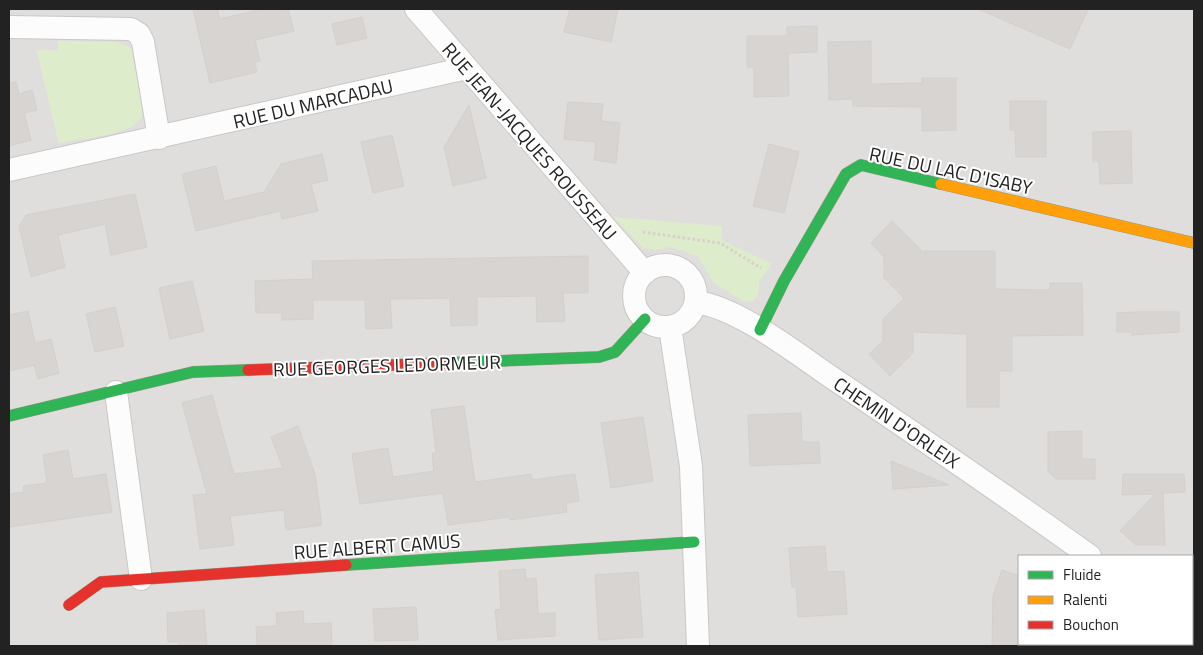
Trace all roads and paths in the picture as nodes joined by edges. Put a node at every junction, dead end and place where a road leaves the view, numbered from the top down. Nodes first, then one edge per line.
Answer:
1 (416, 9) edge
2 (9, 27) edge
3 (467, 68) junction
4 (159, 138) junction
5 (9, 170) edge
6 (606, 226) junction
7 (1194, 242) edge
8 (645, 273) junction
9 (784, 281) junction
10 (696, 302) junction
11 (645, 319) junction
12 (670, 327) junction
13 (760, 330) junction
14 (116, 392) junction
15 (9, 416) edge
16 (694, 542) junction
17 (1089, 555) edge
18 (141, 580) junction
19 (69, 605) dead end
20 (698, 646) edge

1 - 3 street, RUE JEAN-JACQUES ROUSSEAU
2 - 4 street
3 - 4 street, RUE DU MARCADAU
3 - 6 street, RUE JEAN-JACQUES ROUSSEAU
4 - 5 street, RUE DU MARCADAU
6 - 8 street, RUE JEAN-JACQUES ROUSSEAU
6 - 9 path
7 - 9 street, RUE DU LAC D'ISABY
8 - 10 street
8 - 11 street
9 - 13 street, RUE DU LAC D'ISABY
10 - 12 street
10 - 13 street, CHEMIN D'ORLEIX
11 - 12 street
11 - 14 street, RUE GEORGES LEDORMEUR
12 - 16 street
13 - 17 street, CHEMIN D'ORLEIX
14 - 15 street, RUE GEORGES LEDORMEUR
14 - 18 street
16 - 18 street, RUE ALBERT CAMUS
16 - 20 street
18 - 19 street, RUE ALBERT CAMUS

